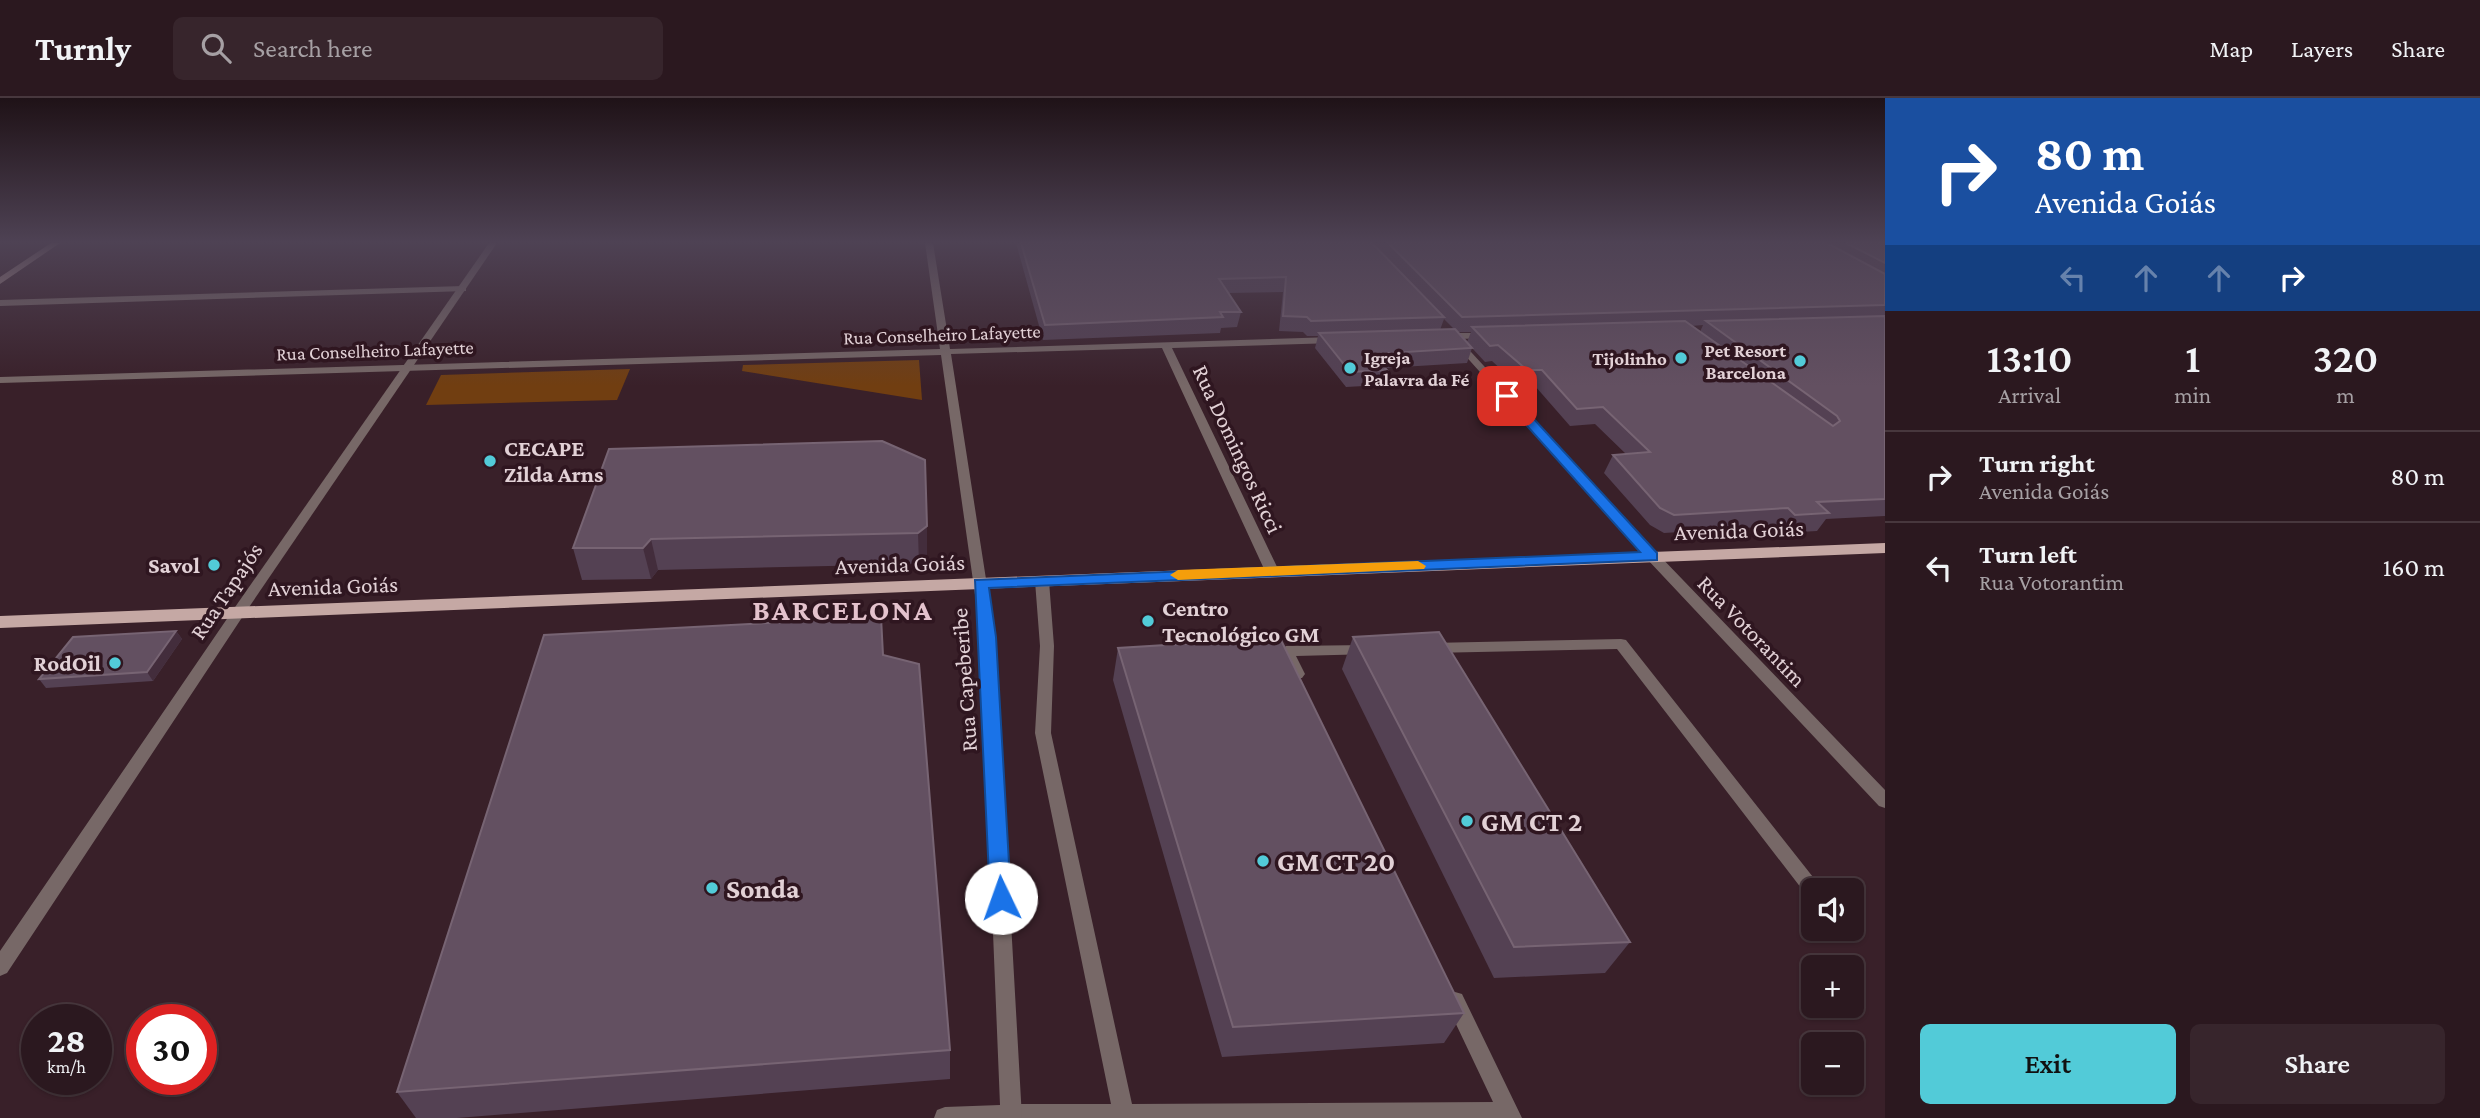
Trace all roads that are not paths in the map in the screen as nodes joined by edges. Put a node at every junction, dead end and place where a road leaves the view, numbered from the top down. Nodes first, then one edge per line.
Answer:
1 (410, 291) edge
2 (462, 291) edge
3 (935, 291) edge
4 (0, 303) edge
5 (1434, 317) edge
6 (1506, 335) edge
7 (1452, 336) junction
8 (1427, 337) edge
9 (1351, 340) edge
10 (1166, 345) junction
11 (943, 352) junction
12 (409, 366) junction
13 (0, 380) edge
14 (1885, 548) edge
15 (1652, 556) junction
16 (1272, 572) junction
17 (1042, 581) junction
18 (980, 583) junction
19 (238, 613) junction
20 (0, 622) edge
21 (1384, 649) edge
22 (1412, 649) edge
23 (1304, 689) edge
24 (1885, 802) edge
25 (1805, 878) edge
26 (0, 967) edge
27 (1449, 988) edge
28 (1124, 1115) junction
29 (1510, 1116) edge
30 (1011, 1117) edge
31 (945, 1118) edge

1 - 4 street
2 - 12 street, Rua Tapajós
3 - 11 street, Rua Capeberibe
5 - 7 street, Rua Votorantim
6 - 7 street
7 - 8 street
7 - 15 street, Rua Votorantim
9 - 10 street, Rua Conselheiro Lafayette
10 - 11 street, Rua Conselheiro Lafayette
10 - 16 street, Rua Domingos Ricci
11 - 12 street, Rua Conselheiro Lafayette
11 - 18 street, Rua Capeberibe
12 - 13 street, Rua Conselheiro Lafayette
12 - 19 street, Rua Tapajós
14 - 15 main road, Avenida Goiás
15 - 16 main road, Avenida Goiás
15 - 24 street, Rua Votorantim
16 - 17 main road, Avenida Goiás
17 - 18 main road, Avenida Goiás
17 - 28 street
18 - 19 main road, Avenida Goiás
18 - 30 street, Rua Capeberibe
19 - 20 main road, Avenida Goiás
19 - 26 street, Rua Tapajós
21 - 23 street
22 - 25 street
27 - 29 street
28 - 29 street
28 - 30 street
30 - 31 street

